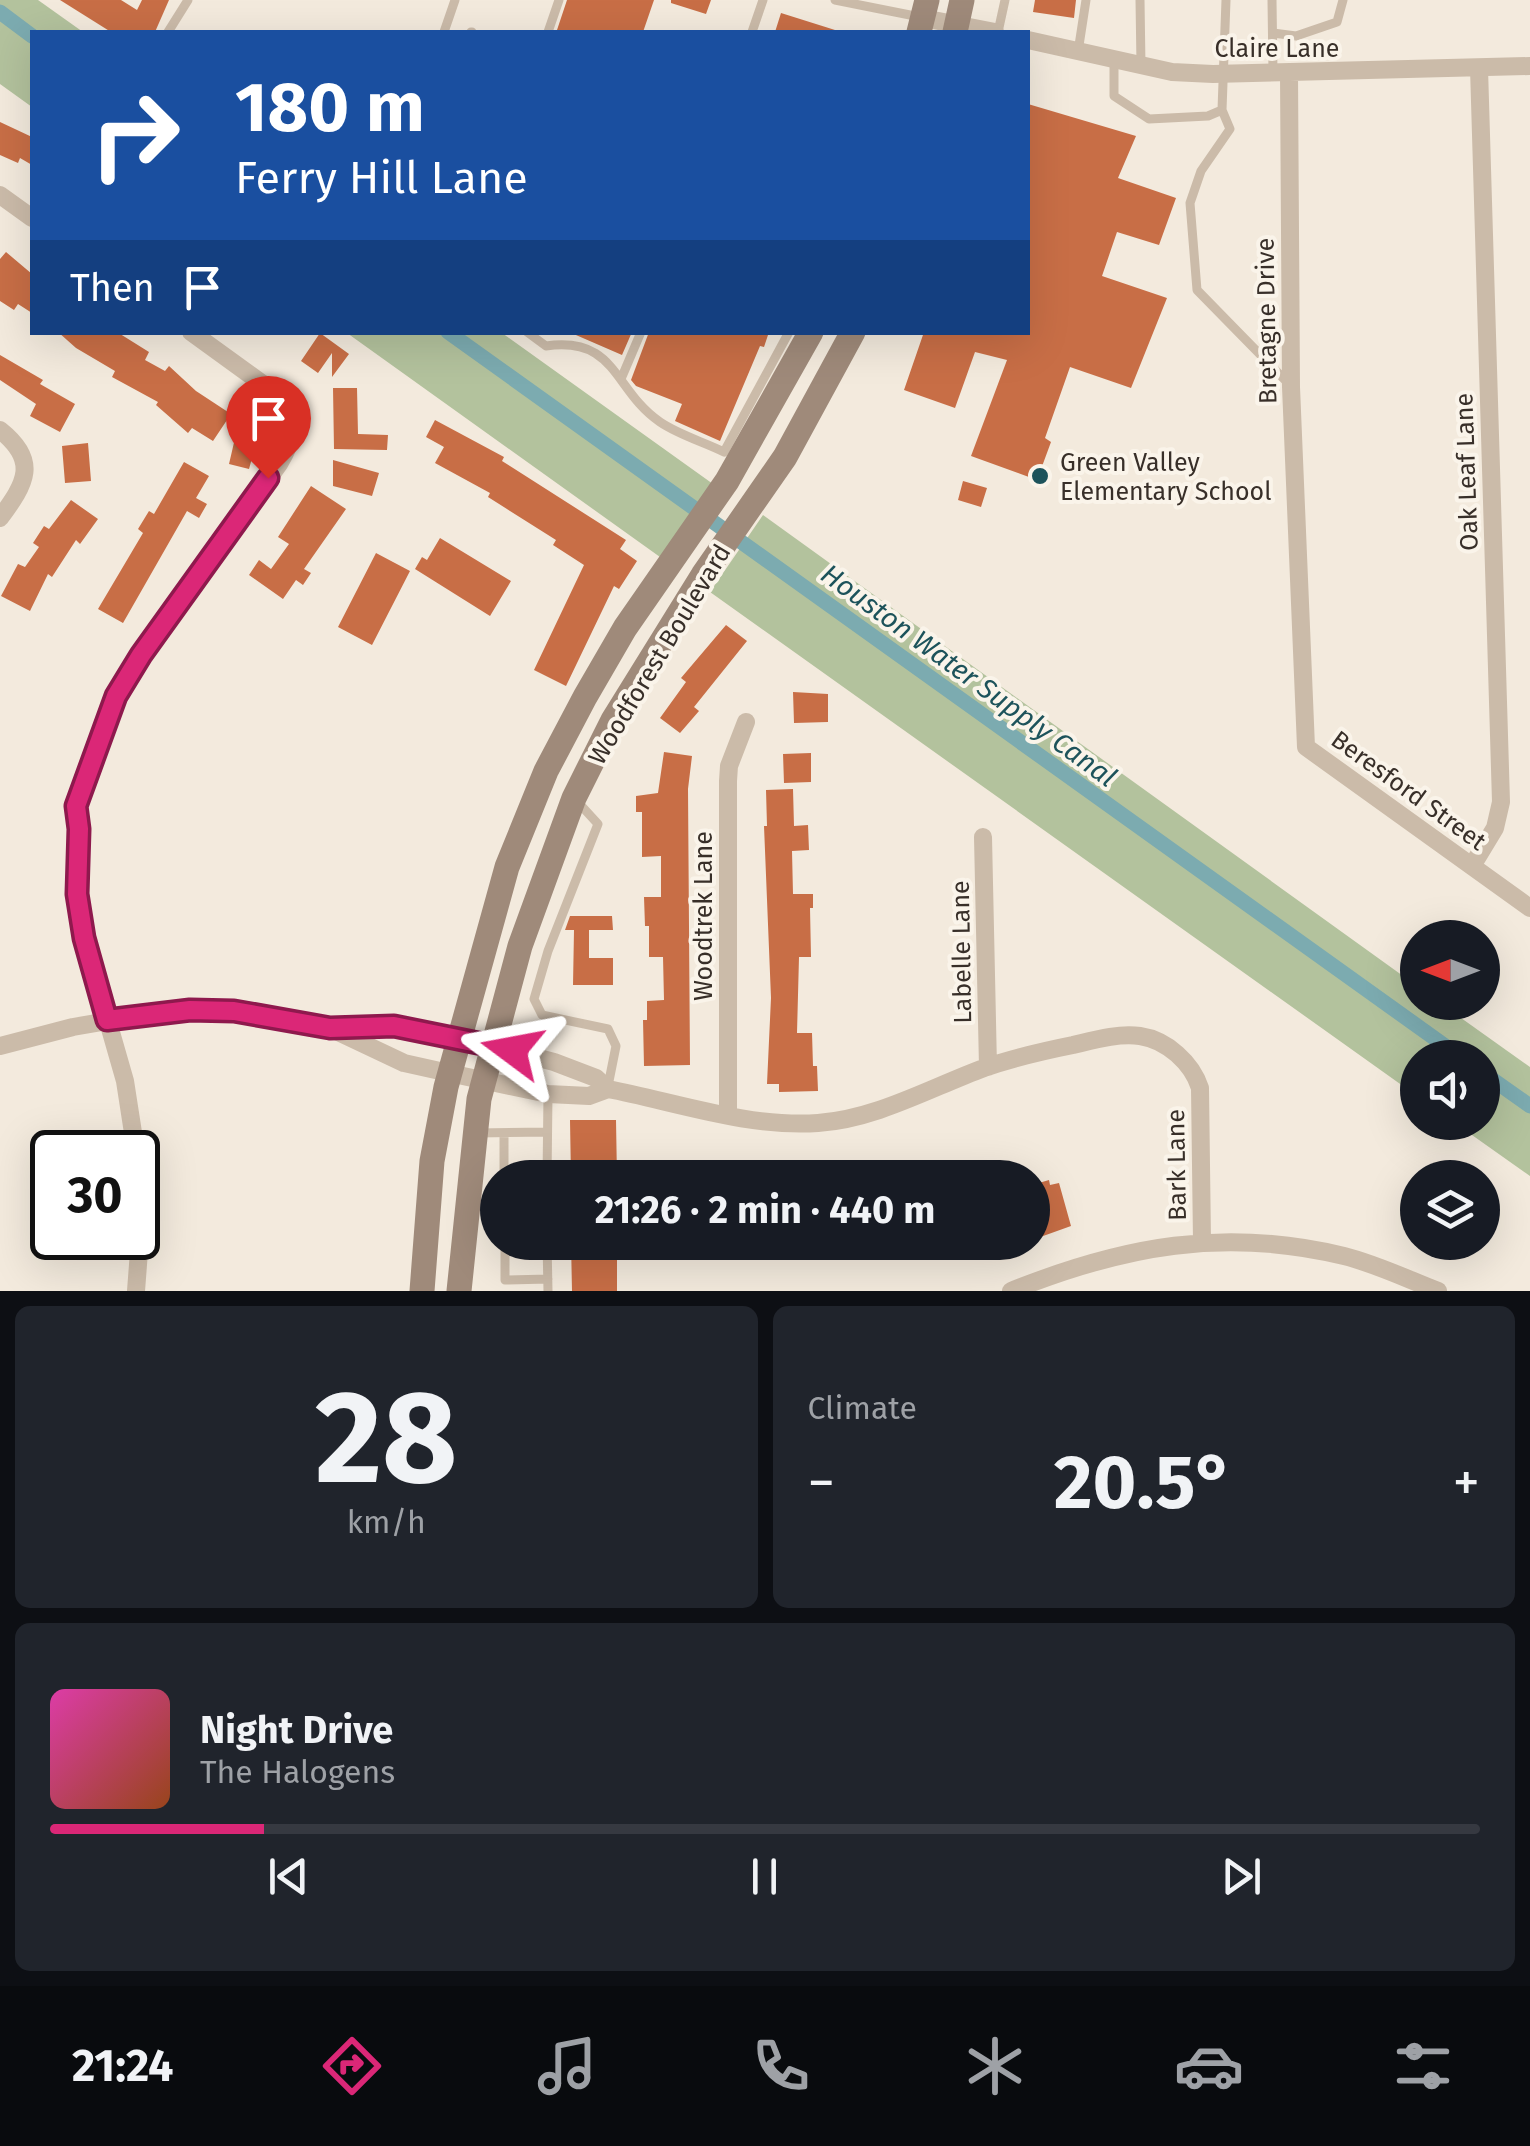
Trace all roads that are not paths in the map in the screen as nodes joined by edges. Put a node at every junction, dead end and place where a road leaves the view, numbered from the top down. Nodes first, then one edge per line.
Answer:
1 (188, 0) edge
2 (455, 0) edge
3 (559, 0) edge
4 (763, 0) edge
5 (835, 0) edge
6 (1005, 0) edge
7 (1086, 0) edge
8 (1140, 0) edge
9 (1226, 0) edge
10 (1272, 0) edge
11 (1342, 0) edge
12 (923, 17) edge
13 (958, 19) edge
14 (169, 30) edge
15 (445, 30) edge
16 (549, 30) edge
17 (753, 30) edge
18 (990, 30) edge
19 (997, 30) edge
20 (1273, 33) junction
21 (1030, 40) edge
22 (1078, 52) junction
23 (1114, 58) junction
24 (1142, 64) junction
25 (1530, 66) edge
26 (1479, 68) junction
27 (1224, 74) junction
28 (1281, 74) junction
29 (1222, 110) junction
30 (0, 195) edge
31 (30, 217) edge
32 (196, 335) edge
33 (531, 335) edge
34 (640, 335) edge
35 (786, 335) edge
36 (809, 335) edge
37 (851, 335) edge
38 (620, 379) junction
39 (1292, 387) junction
40 (0, 430) edge
41 (0, 518) edge
42 (746, 722) dead end
43 (1306, 747) joint
44 (983, 837) dead end
45 (1472, 866) junction
46 (1530, 908) edge
47 (534, 949) junction
48 (507, 994) junction
49 (534, 999) junction
50 (107, 1020) junction
51 (330, 1028) junction
52 (458, 1037) junction
53 (0, 1046) edge
54 (494, 1046) junction
55 (988, 1066) junction
56 (449, 1073) junction
57 (484, 1080) junction
58 (608, 1089) junction
59 (548, 1094) junction
60 (728, 1114) junction
61 (133, 1130) edge
62 (547, 1132) junction
63 (474, 1133) junction
64 (504, 1133) junction
65 (504, 1160) edge
66 (547, 1160) edge
67 (1202, 1242) junction
68 (138, 1260) edge
69 (505, 1260) edge
70 (548, 1260) edge
71 (548, 1278) junction
72 (136, 1291) edge
73 (422, 1291) edge
74 (459, 1291) edge
75 (548, 1291) edge
76 (1011, 1291) edge
77 (1438, 1291) edge

1 - 14 lane
2 - 15 lane
3 - 16 lane
4 - 17 lane
5 - 12 lane
6 - 19 lane
7 - 22 lane
8 - 24 lane
9 - 27 lane
10 - 20 lane
11 - 20 lane
12 - 13 street
13 - 18 street
20 - 28 lane
21 - 22 street, Claire Lane
22 - 23 street, Claire Lane
23 - 24 street, Claire Lane
23 - 29 lane
24 - 27 street, Claire Lane
25 - 26 street, Claire Lane
26 - 28 street, Claire Lane
26 - 45 street, Oak Leaf Lane
27 - 28 street, Claire Lane
27 - 29 lane
28 - 39 street, Bretagne Drive
29 - 39 lane
30 - 31 street
32 - 50 street
33 - 38 lane
34 - 38 lane
35 - 38 lane
36 - 52 main road, Woodforest Boulevard
37 - 47 main road, Woodforest Boulevard
39 - 43 street, Bretagne Drive
40 - 41 street
42 - 60 street, Woodtrek Lane
43 - 45 street, Beresford Street
44 - 55 street, Labelle Lane
45 - 46 street, Beresford Street
47 - 48 main road, Woodforest Boulevard
47 - 49 lane
48 - 49 lane
48 - 54 main road, Woodforest Boulevard
49 - 58 lane
50 - 51 street
50 - 53 street
50 - 61 street
51 - 52 street
51 - 56 street
52 - 54 street
52 - 56 main road, Woodforest Boulevard
54 - 57 main road, Woodforest Boulevard
54 - 58 street
55 - 60 street
55 - 67 street, Bark Lane
56 - 57 street
56 - 73 main road, Woodforest Boulevard
57 - 59 street
57 - 63 main road, Woodforest Boulevard
58 - 59 street
58 - 60 street
59 - 62 lane
62 - 64 lane
62 - 66 lane
63 - 64 lane
63 - 74 main road, Woodforest Boulevard
64 - 65 lane
67 - 76 street
67 - 77 street
68 - 72 street
69 - 71 lane
70 - 71 lane
71 - 75 lane

